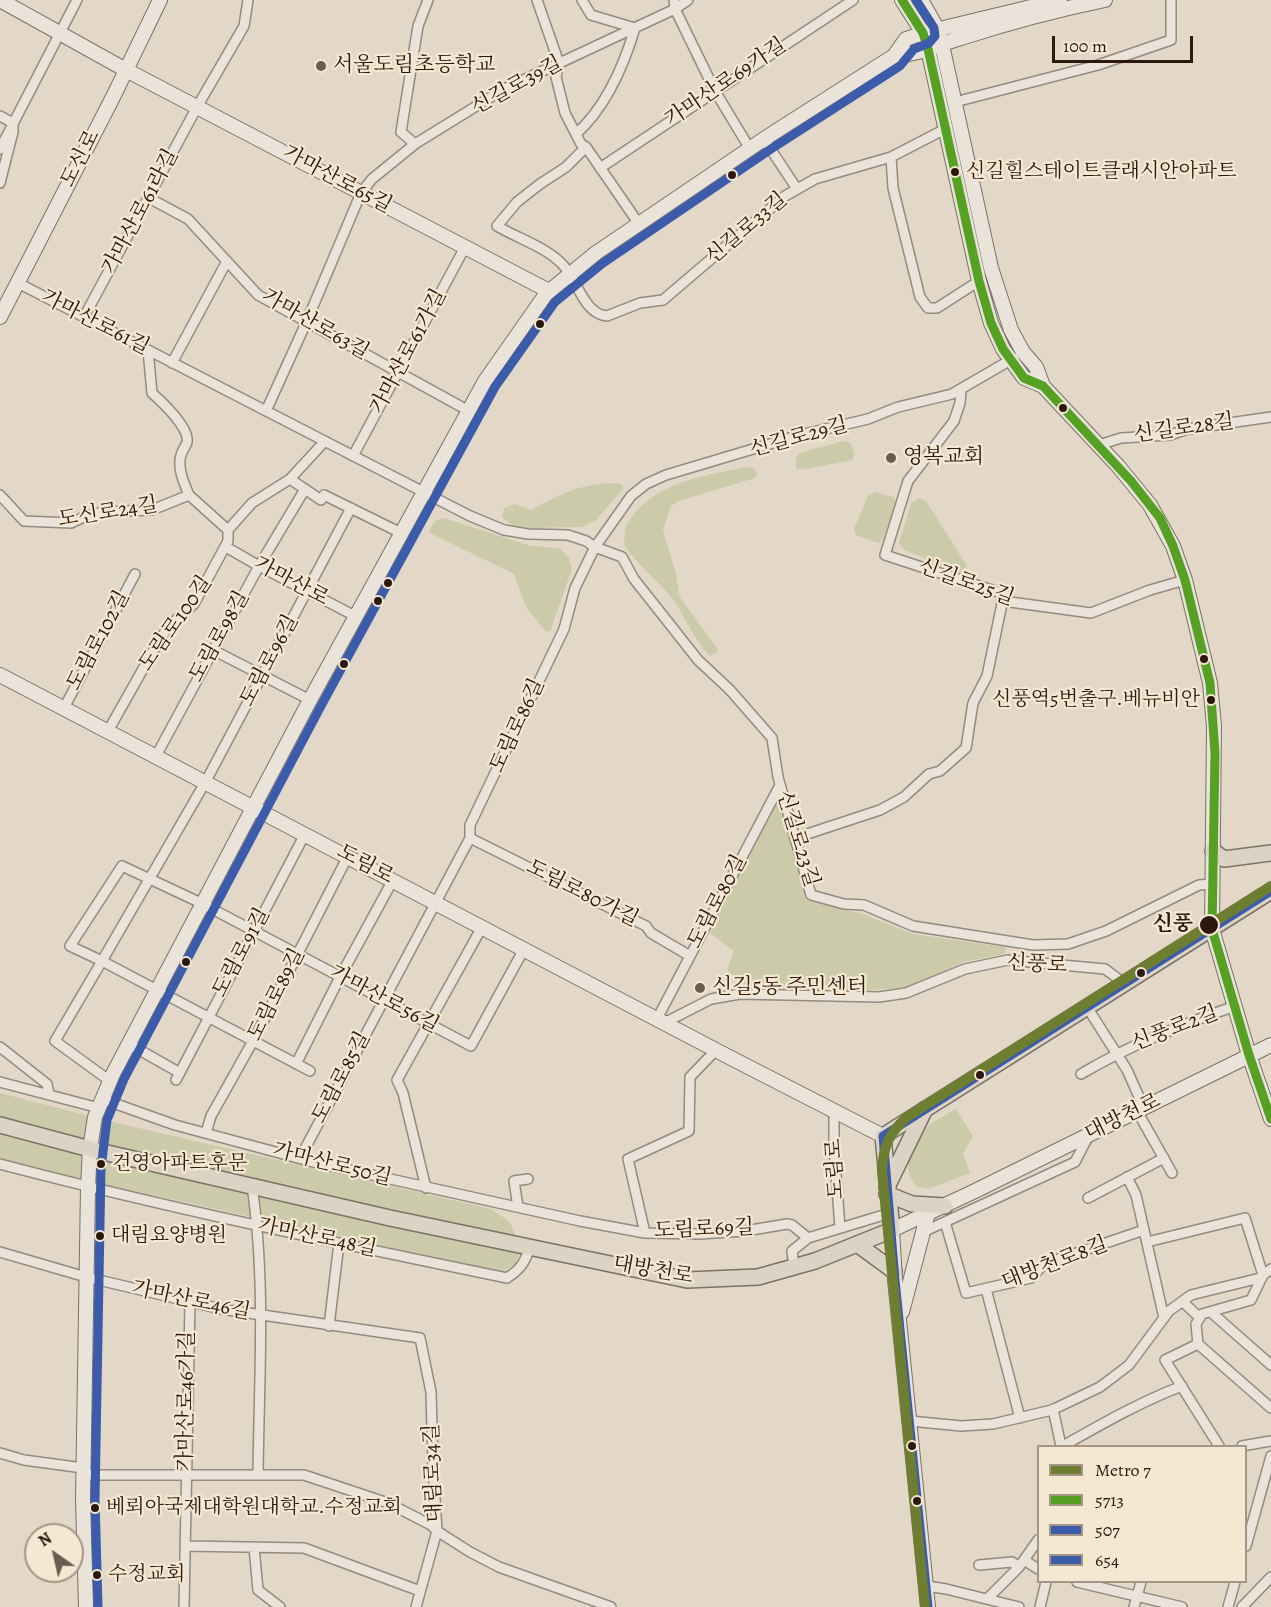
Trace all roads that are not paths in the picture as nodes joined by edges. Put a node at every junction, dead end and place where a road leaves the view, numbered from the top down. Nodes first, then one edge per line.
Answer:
1 (2, 0) edge
2 (77, 0) edge
3 (160, 0) edge
4 (248, 0) edge
5 (428, 0) edge
6 (537, 0) edge
7 (582, 0) edge
8 (688, 0) edge
9 (853, 0) edge
10 (903, 0) edge
11 (921, 0) edge
12 (1060, 0) edge
13 (1105, 0) edge
14 (1171, 0) edge
15 (1042, 2) edge
16 (675, 5) edge
17 (635, 28) junction
18 (937, 28) junction
19 (60, 33) junction
20 (923, 33) junction
21 (935, 47) junction
22 (894, 56) junction
23 (560, 63) junction
24 (126, 69) junction
25 (715, 90) junction
26 (955, 102) junction
27 (197, 107) junction
28 (0, 116) edge
29 (13, 123) junction
30 (947, 129) junction
31 (576, 134) junction
32 (764, 140) junction
33 (415, 144) junction
34 (586, 147) junction
35 (0, 149) edge
36 (750, 149) junction
37 (891, 156) junction
38 (600, 168) junction
39 (0, 183) edge
40 (797, 189) junction
41 (361, 193) junction
42 (148, 198) junction
43 (639, 224) junction
44 (465, 248) junction
45 (227, 261) junction
46 (570, 274) junction
47 (980, 281) junction
48 (18, 283) junction
49 (549, 291) junction
50 (0, 317) edge
51 (84, 317) junction
52 (306, 323) junction
53 (148, 350) junction
54 (1023, 352) junction
55 (1010, 360) junction
56 (172, 363) junction
57 (396, 372) junction
58 (1043, 386) junction
59 (961, 391) junction
60 (266, 411) junction
61 (469, 411) junction
62 (1271, 417) edge
63 (325, 441) junction
64 (1099, 445) junction
65 (353, 456) junction
66 (290, 479) junction
67 (305, 489) junction
68 (424, 492) junction
69 (0, 495) edge
70 (189, 495) junction
71 (351, 508) junction
72 (228, 530) junction
73 (401, 533) junction
74 (226, 547) junction
75 (595, 548) junction
76 (259, 566) junction
77 (135, 574) dead end
78 (1185, 580) junction
79 (307, 591) junction
80 (1004, 594) junction
81 (355, 616) junction
82 (213, 650) junction
83 (0, 675) edge
84 (262, 675) junction
85 (310, 700) junction
86 (64, 708) junction
87 (108, 731) junction
88 (156, 756) junction
89 (206, 782) junction
90 (780, 785) junction
91 (253, 806) junction
92 (305, 834) junction
93 (470, 838) junction
94 (795, 838) junction
95 (1213, 851) junction
96 (1271, 853) edge
97 (348, 856) junction
98 (149, 879) junction
99 (393, 880) junction
100 (1212, 884) junction
101 (1271, 891) edge
102 (434, 902) junction
103 (201, 903) junction
104 (482, 927) junction
105 (1212, 929) junction
106 (254, 931) junction
107 (524, 949) junction
108 (297, 955) junction
109 (690, 956) junction
110 (102, 961) junction
111 (340, 977) junction
112 (1125, 984) junction
113 (157, 990) junction
114 (384, 1000) junction
115 (1234, 1006) junction
116 (1088, 1007) junction
117 (209, 1018) junction
118 (661, 1021) junction
119 (428, 1023) junction
120 (253, 1041) junction
121 (129, 1044) junction
122 (1271, 1045) edge
123 (0, 1047) edge
124 (716, 1050) junction
125 (1115, 1053) junction
126 (1249, 1055) junction
127 (296, 1064) junction
128 (310, 1071) dead end
129 (1081, 1074) dead end
130 (110, 1081) junction
131 (0, 1082) edge
132 (49, 1094) junction
133 (100, 1103) junction
134 (925, 1108) junction
135 (1140, 1109) junction
136 (834, 1110) junction
137 (1271, 1119) edge
138 (0, 1125) edge
139 (206, 1133) junction
140 (1089, 1135) junction
141 (883, 1136) junction
142 (90, 1149) junction
143 (300, 1158) junction
144 (1164, 1158) junction
145 (0, 1164) edge
146 (1172, 1173) dead end
147 (1127, 1177) junction
148 (528, 1179) dead end
149 (252, 1186) junction
150 (88, 1187) junction
151 (426, 1188) junction
152 (887, 1190) junction
153 (1088, 1198) dead end
154 (515, 1206) junction
155 (945, 1206) junction
156 (890, 1213) junction
157 (928, 1213) junction
158 (945, 1222) junction
159 (258, 1225) junction
160 (840, 1228) junction
161 (892, 1230) junction
162 (1144, 1230) junction
163 (923, 1232) junction
164 (645, 1233) junction
165 (808, 1238) junction
166 (1147, 1242) junction
167 (339, 1243) junction
168 (857, 1244) junction
169 (530, 1247) junction
170 (0, 1252) edge
171 (861, 1262) dead end
172 (794, 1267) junction
173 (1267, 1272) edge
174 (895, 1275) junction
175 (86, 1277) junction
176 (986, 1289) junction
177 (190, 1302) junction
178 (1183, 1302) junction
179 (1212, 1312) junction
180 (260, 1316) junction
181 (1164, 1318) junction
182 (1200, 1318) junction
183 (899, 1320) junction
184 (329, 1326) junction
185 (420, 1338) joint
186 (1198, 1344) junction
187 (1271, 1365) edge
188 (1182, 1386) junction
189 (1271, 1408) edge
190 (1053, 1409) junction
191 (1020, 1418) junction
192 (910, 1421) junction
193 (1271, 1441) edge
194 (1062, 1445) edge
195 (1064, 1445) edge
196 (1219, 1445) edge
197 (1247, 1445) edge
198 (0, 1453) edge
199 (1271, 1456) edge
200 (83, 1472) junction
201 (186, 1475) junction
202 (258, 1475) junction
203 (437, 1531) junction
204 (1247, 1539) edge
205 (1037, 1542) edge
206 (184, 1546) junction
207 (254, 1547) junction
208 (979, 1564) dead end
209 (1021, 1564) junction
210 (1037, 1569) edge
211 (1271, 1577) edge
212 (1046, 1583) edge
213 (1085, 1583) edge
214 (1140, 1583) edge
215 (1235, 1583) edge
216 (927, 1586) junction
217 (420, 1591) junction
218 (1137, 1596) junction
219 (987, 1599) junction
220 (86, 1607) edge
221 (184, 1607) edge
222 (280, 1607) edge
223 (416, 1607) edge
224 (611, 1607) edge
225 (928, 1607) edge
226 (1019, 1607) edge
227 (1040, 1607) edge
228 (1134, 1607) edge
229 (1182, 1607) edge
230 (1228, 1607) edge
231 (1242, 1607) edge

1 - 19 main road, 가마산로65길
2 - 19 street
3 - 24 main road, 도신로
4 - 27 street, 가마산로61라길
5 - 33 street
6 - 23 street
7 - 17 street
8 - 16 street, 신길로39길
9 - 25 street, 가마산로69가길
10 - 20 main road
11 - 18 main road
12 - 15 main road
13 - 21 main road
14 - 26 street
15 - 18 main road
16 - 17 street, 신길로39길
16 - 25 street
17 - 23 street, 신길로39길
17 - 31 street
18 - 20 main road
18 - 21 main road
19 - 24 main road, 가마산로65길
19 - 29 street
20 - 21 main road
20 - 22 main road
21 - 22 main road
21 - 26 main road
21 - 30 main road
22 - 32 main road
23 - 31 street
23 - 33 street, 신길로39길
24 - 27 main road, 가마산로65길
24 - 48 main road, 도신로
25 - 36 street
25 - 38 street, 가마산로69가길
26 - 54 main road
27 - 41 main road, 가마산로65길
27 - 42 street, 가마산로61라길
28 - 29 street
29 - 35 street
29 - 39 street
30 - 37 street, 신길로33길
30 - 47 main road
31 - 34 street
32 - 36 main road
32 - 40 street
33 - 41 street, 신길로39길
34 - 38 street
34 - 46 street, 신길로33길
36 - 43 main road
37 - 40 street, 신길로33길
37 - 47 street
38 - 43 street
40 - 46 street, 신길로33길
41 - 44 main road, 가마산로65길
41 - 52 street
42 - 45 street, 가마산로63길
42 - 51 street, 가마산로61라길
43 - 46 main road
44 - 49 main road, 가마산로65길
44 - 57 street, 가마산로61가길
45 - 52 street, 가마산로63길
45 - 56 street, 가마산로61길
46 - 49 main road
47 - 55 main road
48 - 50 main road, 도신로
48 - 51 street, 가마산로61길
49 - 61 main road
51 - 53 street, 가마산로61길
52 - 57 street, 가마산로63길
52 - 60 street
53 - 56 street, 가마산로61길
53 - 70 street
54 - 55 street, 신길로29길
54 - 58 main road
55 - 58 main road
55 - 59 street, 신길로29길
56 - 60 street, 가마산로61길
57 - 61 street, 가마산로63길
57 - 65 street, 가마산로61가길
58 - 64 main road
59 - 75 street, 신길로29길
59 - 80 street, 신길로25길
60 - 63 street, 가마산로61길
61 - 68 main road
62 - 64 street, 신길로28길
63 - 65 street, 가마산로61길
63 - 66 street
64 - 78 main road
65 - 68 street, 가마산로61길
66 - 67 street
66 - 72 street
67 - 71 street
67 - 76 street, 도림로98길
68 - 73 main road
68 - 75 street, 신길로23길
69 - 70 street, 도신로24길
70 - 72 street
71 - 73 street
71 - 79 street, 도림로96길
72 - 74 street, 도림로100길
73 - 81 main road
74 - 76 street, 가마산로
74 - 87 street, 도림로100길
75 - 90 street, 신길로23길
75 - 93 street, 도림로86길
76 - 79 street, 가마산로
76 - 82 street, 도림로98길
77 - 86 street, 도림로102길
78 - 80 street, 신길로25길
78 - 95 main road
79 - 81 street, 가마산로
79 - 84 street, 도림로96길
80 - 94 street
81 - 85 main road
82 - 84 street
82 - 88 street, 도림로98길
83 - 86 main road, 도림로
84 - 85 street
84 - 89 street, 도림로96길
85 - 91 main road
86 - 87 main road, 도림로
87 - 88 main road, 도림로
88 - 89 main road, 도림로
89 - 91 main road, 도림로
89 - 98 street
90 - 94 street, 신길로23길
90 - 109 street, 도림로80길
91 - 92 main road, 도림로
91 - 103 main road
92 - 97 main road, 도림로
92 - 106 street, 도림로91길
93 - 102 street, 도림로86길
93 - 109 street, 도림로80가길
94 - 100 street, 신길로23길
95 - 96 main road
95 - 100 main road
97 - 99 main road, 도림로
97 - 108 street, 도림로89길
98 - 103 street
98 - 110 street
98 - 110 street
99 - 102 main road, 도림로
99 - 111 street
100 - 105 main road
101 - 105 main road
102 - 104 main road, 도림로
102 - 114 street, 도림로85길
103 - 106 street, 가마산로56길
103 - 113 main road
104 - 107 main road, 도림로
104 - 119 street
105 - 112 main road
105 - 115 main road
106 - 108 street, 가마산로56길
106 - 117 street, 도림로91길
107 - 118 main road, 도림로
107 - 119 street, 가마산로56길
108 - 111 street, 가마산로56길
108 - 120 street, 도림로89길
109 - 118 street, 도림로80길
110 - 113 street
110 - 130 street
111 - 114 street, 가마산로56길
111 - 127 street
112 - 116 main road
112 - 118 street, 신풍로
113 - 117 street
113 - 121 main road
114 - 119 street, 가마산로56길
114 - 143 street, 도림로85길
115 - 125 street, 신풍로2길
115 - 126 main road
116 - 125 street, 신풍로2길
116 - 134 main road
117 - 120 street
117 - 121 street, 도림로91길
118 - 124 main road, 도림로
119 - 151 street, 가마산로50길
120 - 127 street
120 - 139 street, 도림로89길
121 - 130 main road
122 - 126 main road, 대방천로
123 - 132 street
124 - 136 main road, 도림로
124 - 164 street
125 - 129 street, 신풍로2길
125 - 135 street, 신풍로2길
126 - 135 main road, 대방천로
126 - 137 main road
127 - 128 street
130 - 133 main road
131 - 132 street, 가마산로50길
132 - 133 street, 가마산로50길
133 - 139 street, 가마산로50길
133 - 142 main road
134 - 141 main road
134 - 152 main road
135 - 140 main road, 대방천로
135 - 144 street, 신풍로2길
136 - 141 main road, 도림로
136 - 160 street, 도림로
138 - 142 main road, 대방천로
139 - 143 street, 가마산로50길
140 - 155 main road, 대방천로
140 - 158 street
141 - 152 main road
142 - 149 main road, 대방천로
142 - 150 main road
143 - 151 street, 가마산로50길
144 - 146 street, 신풍로2길
144 - 147 street
145 - 150 street, 가마산로48길
147 - 153 street
147 - 162 street
148 - 154 street
149 - 159 street, 가마산로46길
149 - 169 main road, 대방천로
150 - 159 street, 가마산로48길
150 - 175 main road
151 - 154 street, 가마산로50길
152 - 155 main road
152 - 156 main road
154 - 164 street, 도림로69길
155 - 157 main road, 대방천로
156 - 160 street
156 - 161 main road
157 - 161 main road, 대방천로
157 - 163 main road
158 - 163 street
158 - 176 street, 대방천로8길
159 - 167 street, 가마산로48길
159 - 180 street, 가마산로46길
160 - 165 street
161 - 168 main road, 대방천로
161 - 174 main road
162 - 166 street
162 - 176 street, 대방천로8길
163 - 183 main road
164 - 165 street, 도림로69길
165 - 172 street
166 - 173 street
166 - 181 street
167 - 169 street, 가마산로48길
167 - 184 street
168 - 172 main road, 대방천로
168 - 174 main road
169 - 172 main road, 대방천로
170 - 175 street, 가마산로46길
171 - 174 street
173 - 178 street
173 - 179 street
174 - 183 main road
175 - 177 street, 가마산로46길
175 - 200 main road
176 - 191 street
177 - 180 street, 가마산로46길
177 - 201 street, 가마산로46가길
178 - 181 street
178 - 182 street
179 - 182 street
179 - 187 street
180 - 184 street, 가마산로46길
180 - 202 street, 가마산로46길
181 - 190 street
182 - 186 street
183 - 192 main road
184 - 185 street, 가마산로46길
185 - 203 street, 대림로34길
186 - 188 street
186 - 189 street
188 - 195 street
188 - 196 street
190 - 191 street
190 - 194 street
191 - 192 street
192 - 216 main road
193 - 197 street
198 - 200 street
199 - 204 street
200 - 201 street
200 - 220 main road
201 - 202 street
201 - 206 street, 가마산로46가길
202 - 203 street
203 - 217 street, 대림로34길
203 - 224 street
205 - 209 street
206 - 207 street
206 - 221 street, 가마산로46가길
207 - 217 street
207 - 222 street
208 - 209 street
209 - 210 street
209 - 219 street
211 - 231 street
212 - 227 street
213 - 218 street
214 - 218 street
215 - 230 street
216 - 219 street
216 - 225 main road
217 - 223 street, 대림로34길
218 - 228 street
218 - 229 street
219 - 226 street

